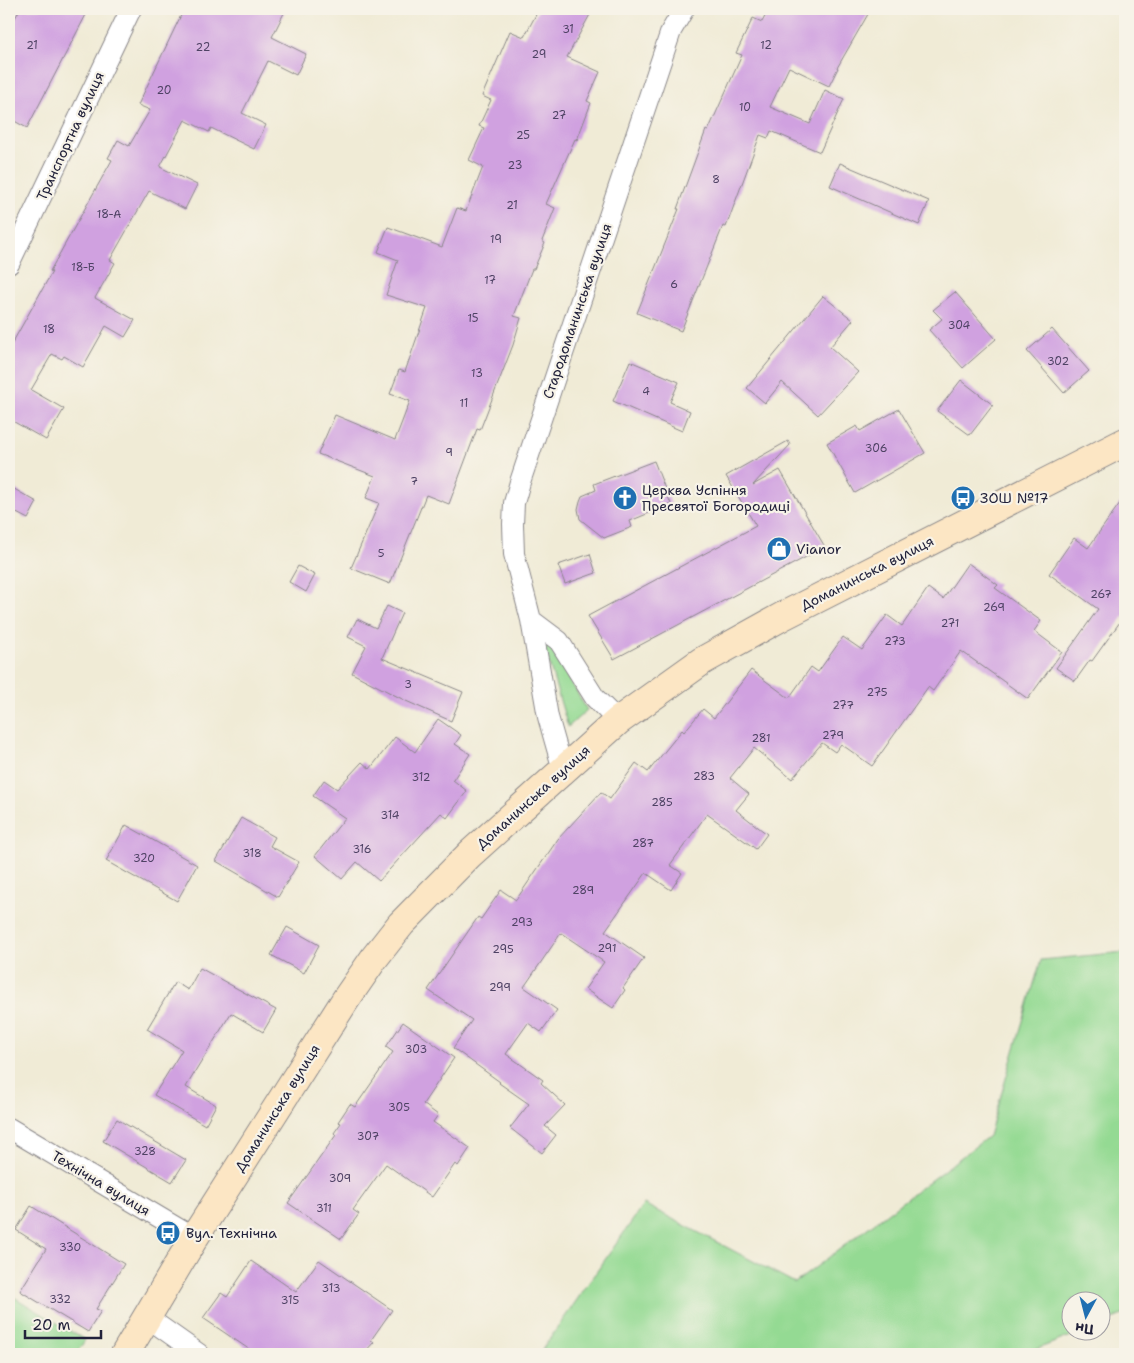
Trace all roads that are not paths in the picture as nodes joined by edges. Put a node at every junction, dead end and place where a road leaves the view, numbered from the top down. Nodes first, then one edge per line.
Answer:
1 (131, 9) edge
2 (684, 9) edge
3 (9, 264) edge
4 (1125, 442) edge
5 (531, 620) junction
6 (618, 721) junction
7 (563, 770) junction
8 (9, 1128) edge
9 (194, 1238) junction
10 (148, 1318) junction
11 (125, 1354) edge
12 (199, 1354) edge

1 - 3 street, Транспортна вулиця
2 - 5 street, Стародоманинська вулиця
4 - 6 main road, Доманинська вулиця
5 - 6 street
5 - 7 street, Стародоманинська вулиця
6 - 7 main road, Доманинська вулиця
7 - 9 main road, Доманинська вулиця
8 - 9 street, Технічна вулиця
9 - 10 main road, Доманинська вулиця
10 - 11 main road, Доманинська вулиця
10 - 12 street

